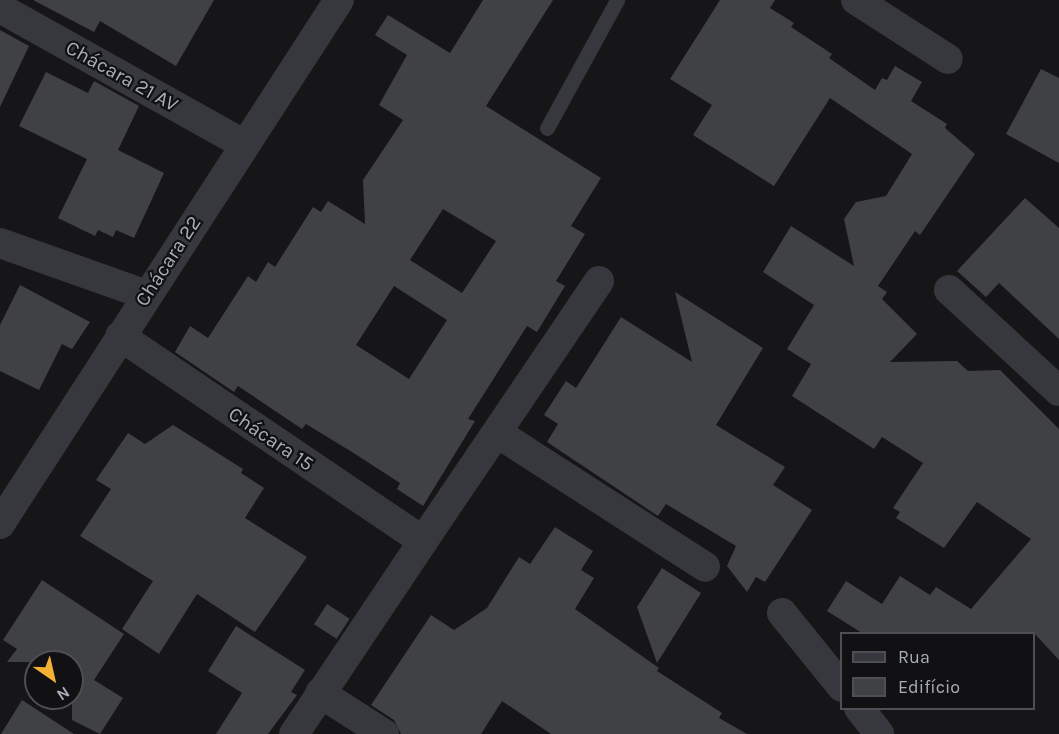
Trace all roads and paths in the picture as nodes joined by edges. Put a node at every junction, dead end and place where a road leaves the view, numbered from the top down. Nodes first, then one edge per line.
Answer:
1 (339, 0) edge
2 (617, 0) edge
3 (856, 0) edge
4 (13, 8) edge
5 (948, 59) dead end
6 (547, 128) dead end
7 (243, 144) junction
8 (0, 243) edge
9 (599, 281) dead end
10 (949, 290) dead end
11 (147, 295) junction
12 (120, 336) junction
13 (1059, 391) edge
14 (498, 434) junction
15 (0, 525) edge
16 (423, 541) junction
17 (705, 567) dead end
18 (782, 613) dead end
19 (840, 685) edge
20 (320, 693) junction
21 (861, 710) edge
22 (294, 734) edge
23 (384, 734) edge
24 (879, 734) edge

1 - 7 street, Chácara 22
2 - 6 lane
3 - 5 street
4 - 7 street, Chácara 21 AV
7 - 11 street, Chácara 22
8 - 11 street
9 - 14 street
10 - 13 street
11 - 12 street, Chácara 22
12 - 15 street, Chácara 22
12 - 16 street, Chácara 15
14 - 16 street
14 - 17 street
16 - 20 street
18 - 19 street
20 - 22 street
20 - 23 street
21 - 24 street

